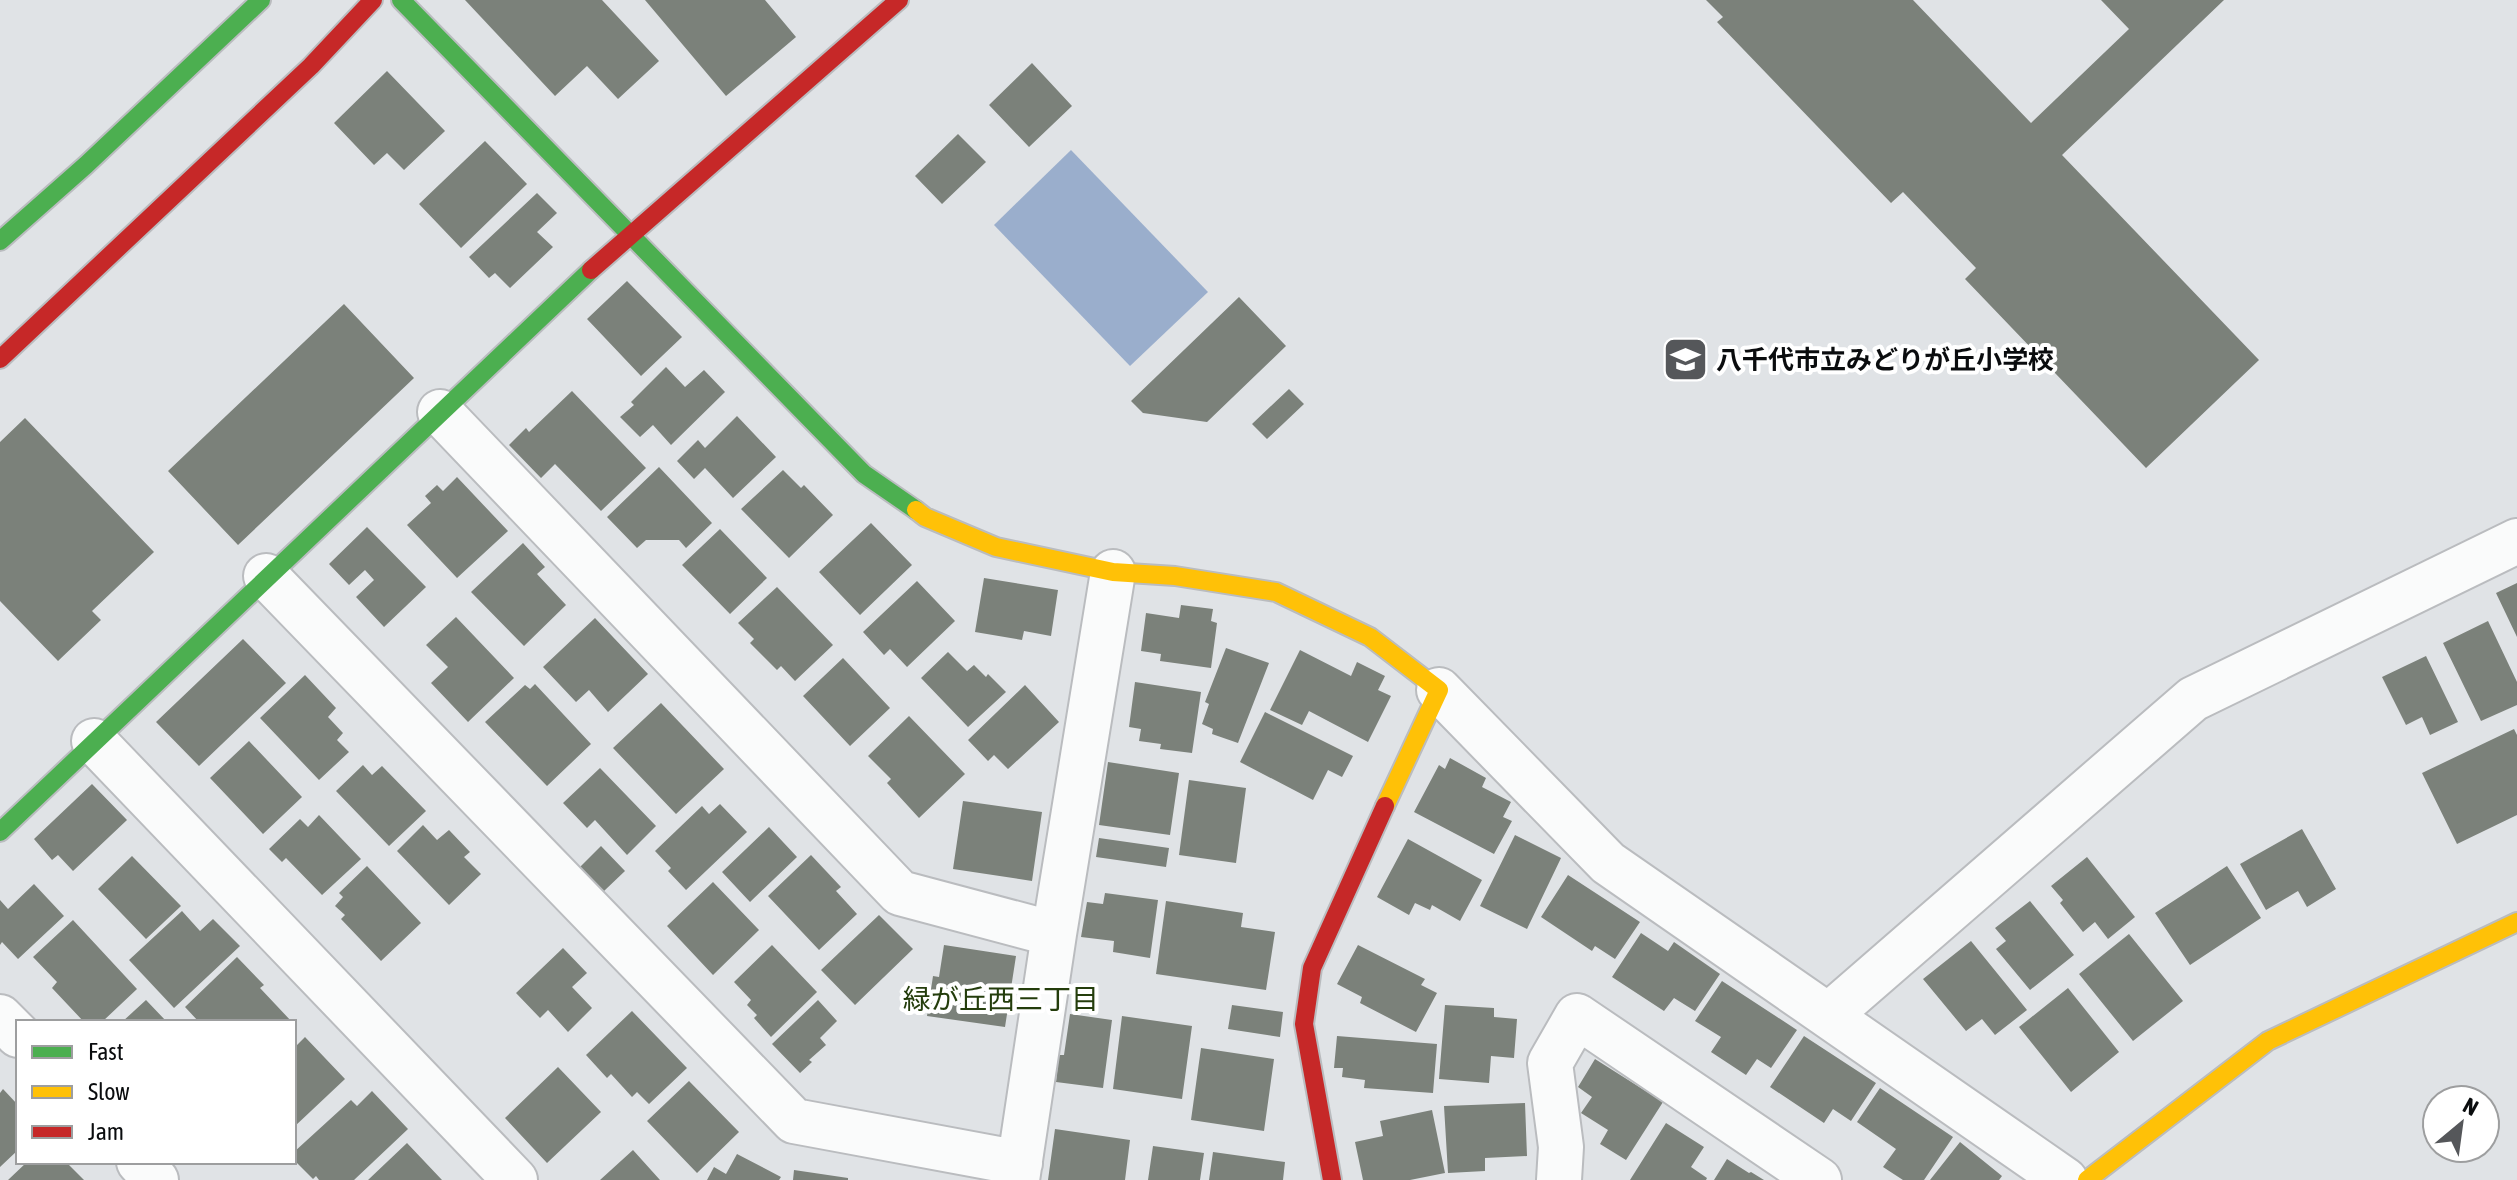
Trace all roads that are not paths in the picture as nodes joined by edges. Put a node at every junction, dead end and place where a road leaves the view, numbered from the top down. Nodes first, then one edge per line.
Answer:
1 (261, 0) edge
2 (373, 0) edge
3 (401, 0) edge
4 (899, 0) edge
5 (630, 234) junction
6 (0, 241) edge
7 (0, 359) edge
8 (440, 412) junction
9 (2517, 541) edge
10 (1113, 572) junction
11 (266, 576) junction
12 (1439, 690) junction
13 (94, 741) junction
14 (0, 832) edge
15 (2517, 922) edge
16 (1054, 934) junction
17 (1829, 1015) junction
18 (0, 1017) edge
19 (16, 1033) edge
20 (141, 1164) edge
21 (1018, 1171) edge
22 (156, 1180) edge
23 (515, 1180) edge
24 (1332, 1180) edge
25 (1559, 1180) edge
26 (1819, 1180) edge
27 (2065, 1180) edge
28 (2087, 1180) edge

1 - 6 street
2 - 7 street
3 - 5 street
4 - 5 street
5 - 8 street
5 - 10 street
8 - 11 street
8 - 16 street
9 - 17 street
10 - 12 street
10 - 16 street
11 - 13 street
11 - 21 street
12 - 17 street
12 - 24 street
13 - 14 street
13 - 23 street
15 - 28 street
16 - 21 street
17 - 27 street
18 - 19 street
20 - 22 street
25 - 26 street

